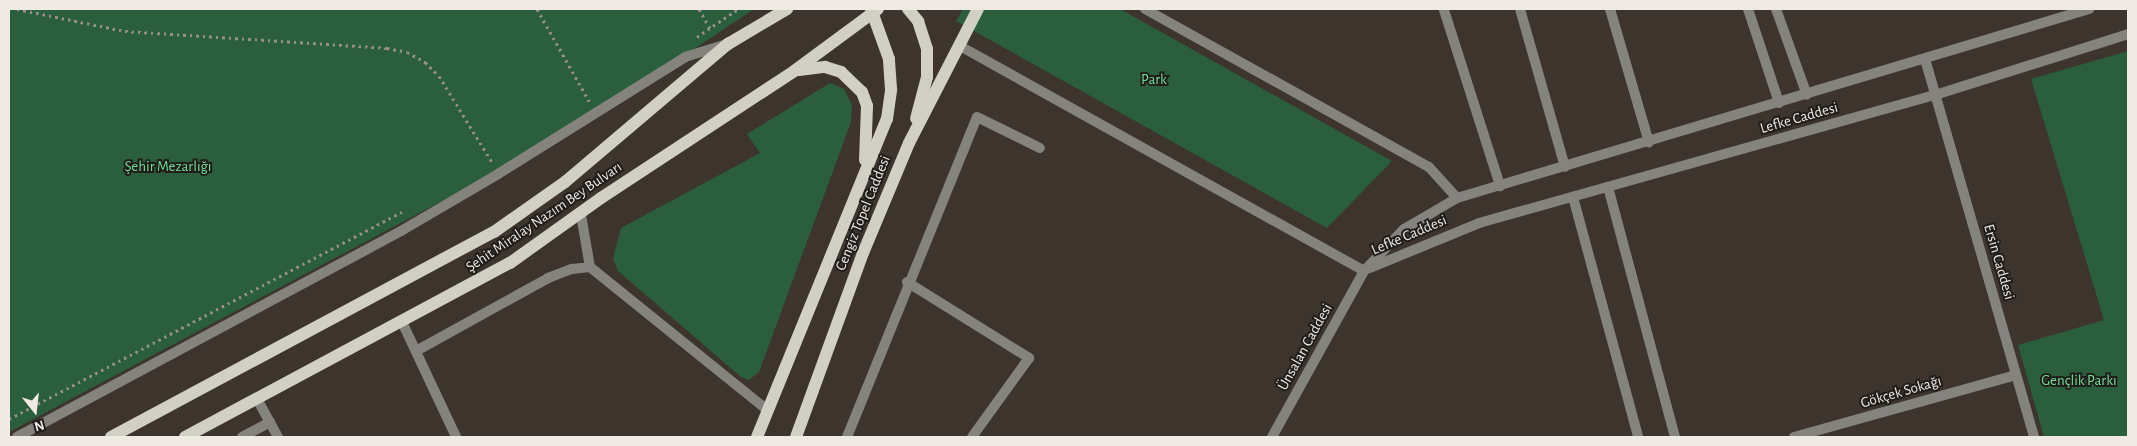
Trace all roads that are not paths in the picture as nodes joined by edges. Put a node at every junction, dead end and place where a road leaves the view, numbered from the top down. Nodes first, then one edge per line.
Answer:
1 (787, 9) edge
2 (908, 9) edge
3 (978, 9) edge
4 (1145, 9) edge
5 (1444, 9) edge
6 (1520, 9) edge
7 (1610, 9) edge
8 (1748, 9) edge
9 (1776, 9) edge
10 (2089, 9) edge
11 (874, 10) edge
12 (2128, 34) edge
13 (728, 44) junction
14 (960, 46) junction
15 (1925, 59) junction
16 (794, 71) junction
17 (1807, 95) junction
18 (1936, 95) junction
19 (1779, 103) junction
20 (1649, 142) junction
21 (909, 143) junction
22 (1040, 148) dead end
23 (1565, 167) junction
24 (865, 172) junction
25 (1500, 186) junction
26 (1608, 187) junction
27 (1573, 197) junction
28 (1456, 198) junction
29 (581, 215) junction
30 (590, 267) junction
31 (1364, 271) junction
32 (908, 282) junction
33 (402, 322) junction
34 (416, 351) junction
35 (2016, 375) junction
36 (257, 399) junction
37 (767, 410) junction
38 (270, 422) junction
39 (16, 437) edge
40 (111, 437) edge
41 (185, 437) edge
42 (242, 437) edge
43 (278, 437) edge
44 (456, 437) edge
45 (757, 437) edge
46 (796, 437) edge
47 (847, 437) edge
48 (972, 437) edge
49 (1272, 437) edge
50 (1638, 437) edge
51 (1675, 437) edge
52 (1794, 437) edge
53 (2034, 437) edge

1 - 13 main road, Şehit Miralay Nazım Bey Bulvarı
2 - 21 main road
3 - 14 main road, Cengiz Topel Caddesi
4 - 28 street
5 - 25 street
6 - 23 street
7 - 20 street
8 - 19 street
9 - 17 street
10 - 15 street, Lefke Caddesi
11 - 16 main road, Şehit Miralay Nazım Bey Bulvarı
11 - 24 main road, Cengiz Topel Caddesi
12 - 18 street, Lefke Caddesi
13 - 39 street
13 - 40 main road, Şehit Miralay Nazım Bey Bulvarı
14 - 21 main road, Cengiz Topel Caddesi
14 - 31 street
15 - 17 street, Lefke Caddesi
15 - 18 street, Ersin Caddesi
16 - 24 main road
16 - 29 main road, Şehit Miralay Nazım Bey Bulvarı
17 - 19 street, Lefke Caddesi
18 - 26 street, Lefke Caddesi
18 - 35 street, Ersin Caddesi
19 - 20 street, Lefke Caddesi
20 - 23 street, Lefke Caddesi
21 - 46 main road, Cengiz Topel Caddesi
22 - 32 street
23 - 25 street, Lefke Caddesi
24 - 37 main road, Cengiz Topel Caddesi
25 - 28 street, Lefke Caddesi
26 - 27 street, Lefke Caddesi
26 - 51 street
27 - 31 street, Lefke Caddesi
27 - 50 street
28 - 31 street, Lefke Caddesi
29 - 30 street
29 - 33 main road, Şehit Miralay Nazım Bey Bulvarı
30 - 34 street
30 - 37 street
31 - 49 street, Ünsalan Caddesi
32 - 47 street
32 - 48 street
33 - 34 street
33 - 36 main road, Şehit Miralay Nazım Bey Bulvarı
34 - 44 street
35 - 52 street, Gökçek Sokağı
35 - 53 street, Ersin Caddesi
36 - 38 street
36 - 41 main road, Şehit Miralay Nazım Bey Bulvarı
37 - 45 main road, Cengiz Topel Caddesi
38 - 42 street
38 - 43 street

